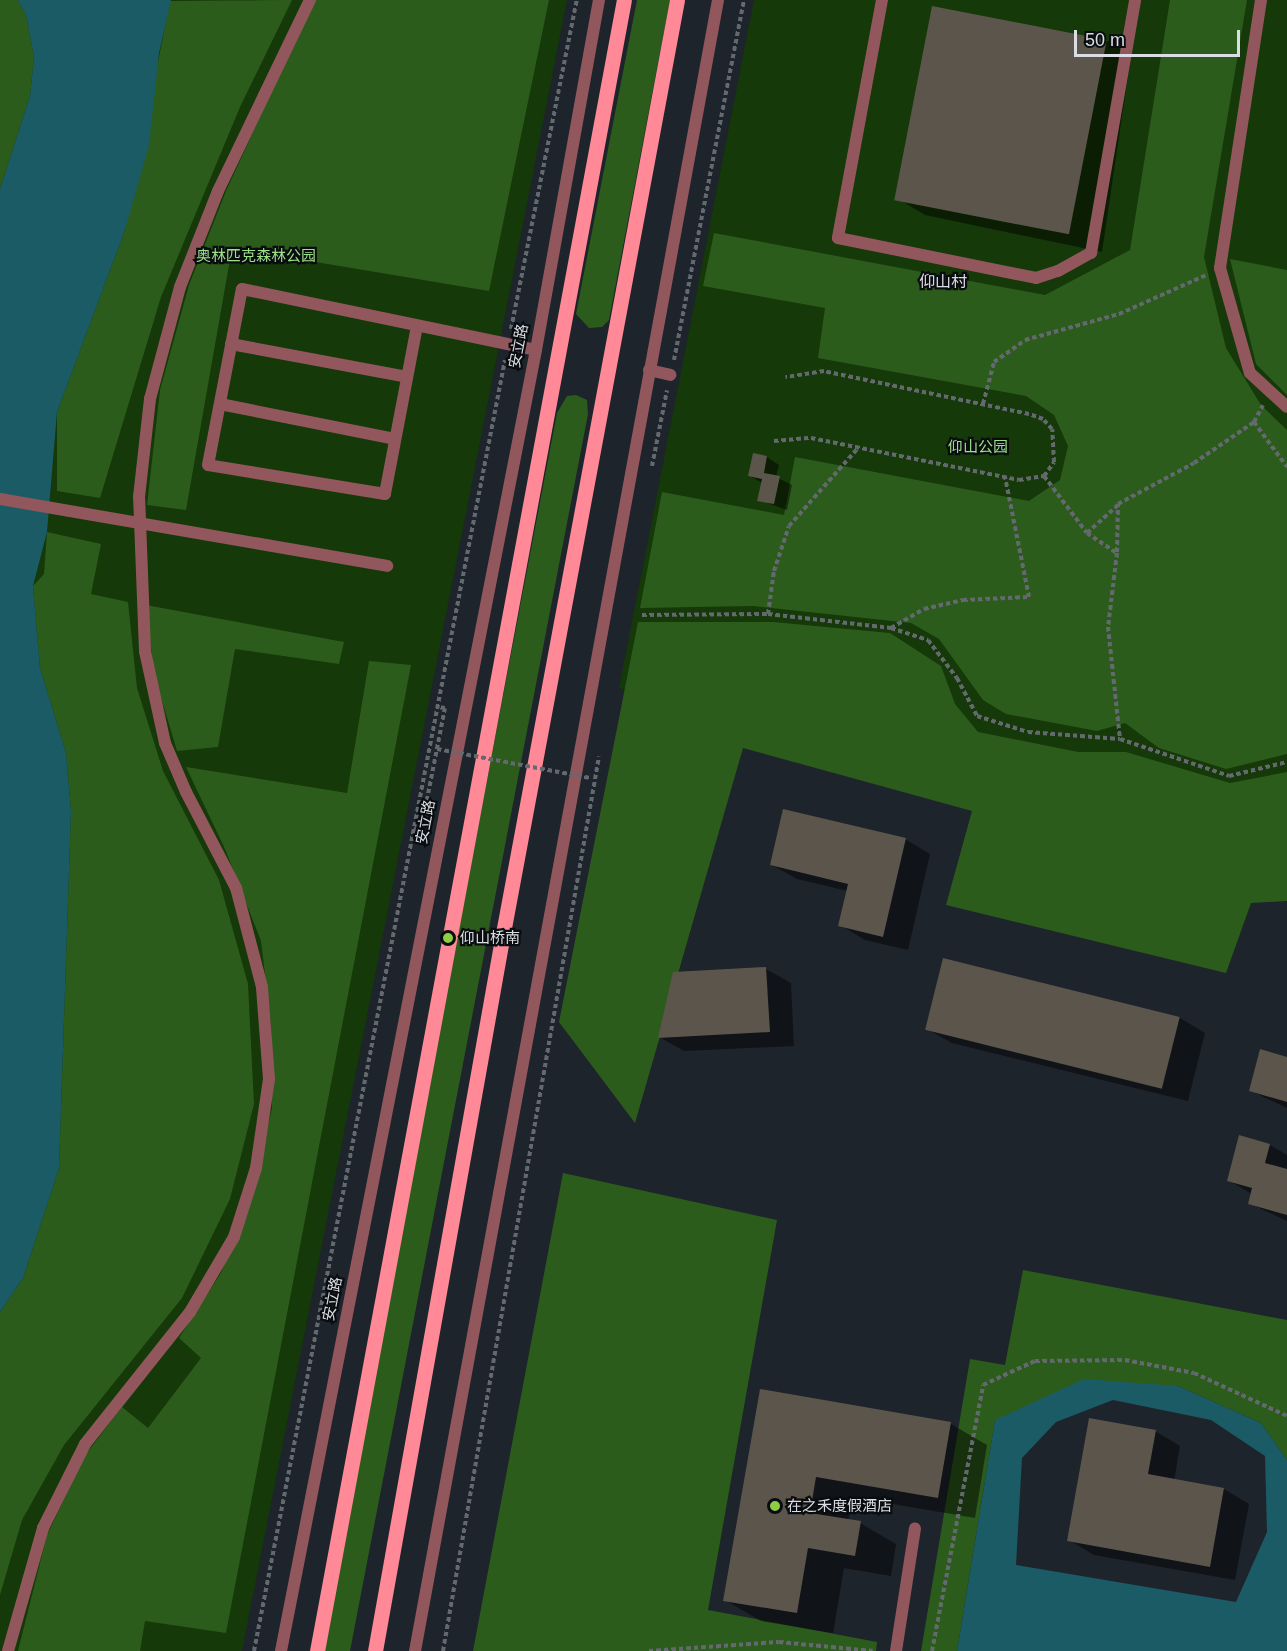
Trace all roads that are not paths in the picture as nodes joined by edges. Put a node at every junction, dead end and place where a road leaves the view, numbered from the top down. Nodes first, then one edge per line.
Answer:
1 (310, 0) edge
2 (599, 0) edge
3 (624, 0) edge
4 (677, 0) edge
5 (718, 0) edge
6 (882, 0) edge
7 (1135, 0) edge
8 (1261, 0) edge
9 (417, 326) junction
10 (231, 344) junction
11 (536, 350) junction
12 (649, 369) junction
13 (670, 375) road end
14 (407, 377) junction
15 (220, 404) junction
16 (1287, 406) edge
17 (395, 439) junction
18 (0, 499) edge
19 (140, 522) junction
20 (387, 566) dead end
21 (915, 1528) dead end
22 (8, 1651) edge
23 (281, 1651) edge
24 (317, 1651) edge
25 (375, 1651) edge
26 (415, 1651) edge
27 (896, 1651) edge

1 - 19 street
2 - 11 street, 安立路
3 - 24 main road
4 - 25 main road
5 - 12 street
6 - 7 street
8 - 16 street
9 - 10 street
9 - 11 street
9 - 14 street
10 - 14 street
10 - 15 street
11 - 23 street, 安立路
12 - 13 street
12 - 26 street
14 - 17 street
15 - 17 street
15 - 17 street
18 - 19 street
19 - 20 street
19 - 22 street
21 - 27 street

